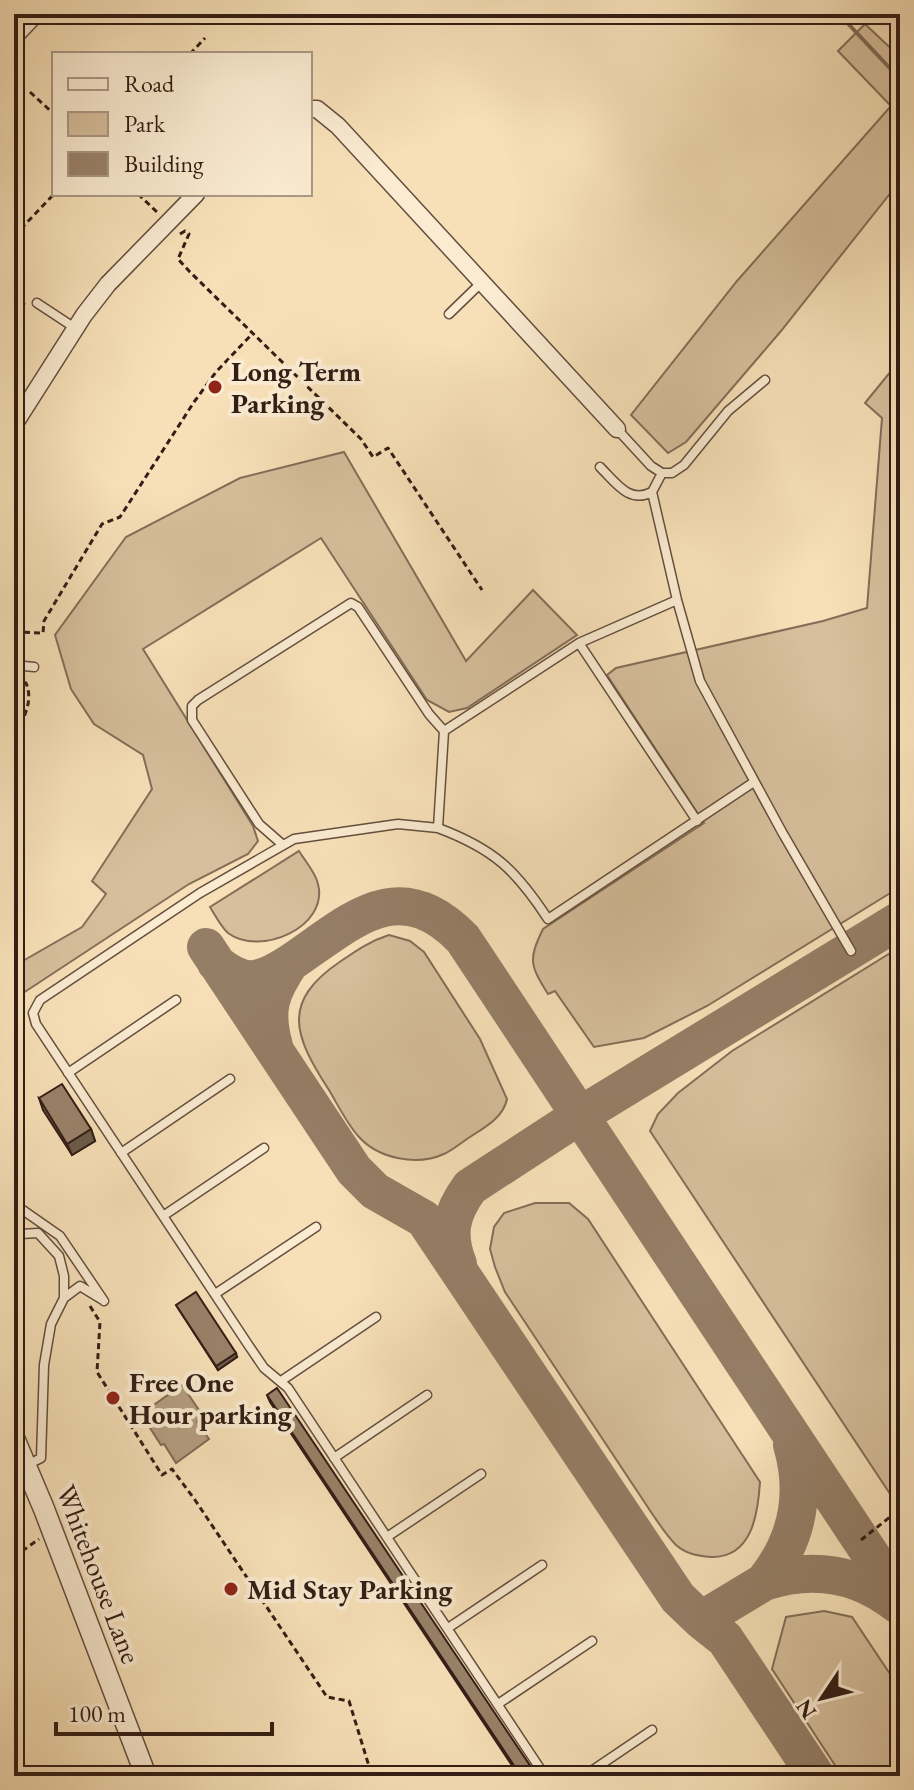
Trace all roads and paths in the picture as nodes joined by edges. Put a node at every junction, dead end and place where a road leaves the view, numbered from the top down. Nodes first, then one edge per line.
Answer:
1 (36, 14) edge
2 (14, 37) edge
3 (205, 38) dead end
4 (192, 52) edge
5 (30, 92) dead end
6 (312, 109) edge
7 (52, 112) edge
8 (52, 196) edge
9 (140, 196) edge
10 (195, 196) edge
11 (171, 230) junction
12 (14, 236) edge
13 (482, 282) junction
14 (37, 303) dead end
15 (449, 314) dead end
16 (75, 328) junction
17 (253, 333) junction
18 (765, 380) dead end
19 (14, 425) edge
20 (617, 429) joint
21 (600, 467) dead end
22 (662, 473) junction
23 (652, 492) junction
24 (482, 590) dead end
25 (677, 600) junction
26 (14, 632) edge
27 (579, 643) junction
28 (14, 665) edge
29 (34, 667) dead end
30 (14, 680) edge
31 (444, 731) junction
32 (14, 737) edge
33 (754, 782) junction
34 (697, 821) junction
35 (438, 828) junction
36 (283, 845) junction
37 (851, 951) dead end
38 (176, 1000) dead end
39 (68, 1073) junction
40 (230, 1079) dead end
41 (264, 1148) dead end
42 (121, 1153) junction
43 (17, 1206) dead end
44 (163, 1216) junction
45 (316, 1227) dead end
46 (14, 1240) edge
47 (78, 1288) junction
48 (215, 1294) junction
49 (64, 1298) junction
50 (376, 1317) dead end
51 (281, 1381) junction
52 (427, 1395) dead end
53 (14, 1438) edge
54 (334, 1458) junction
55 (27, 1466) junction
56 (481, 1474) dead end
57 (900, 1509) edge
58 (52, 1530) junction
59 (387, 1537) junction
60 (861, 1540) dead end
61 (14, 1557) edge
62 (542, 1565) dead end
63 (448, 1628) junction
64 (592, 1641) dead end
65 (498, 1704) junction
66 (652, 1730) dead end
67 (146, 1776) edge
68 (372, 1776) edge
69 (545, 1776) edge
70 (584, 1776) edge

1 - 2 street
3 - 4 path
5 - 7 path
6 - 13 street
8 - 12 path
9 - 11 path
10 - 11 street
11 - 16 street
11 - 17 path
13 - 15 lane
13 - 20 street
14 - 16 lane
16 - 19 street
17 - 24 path
17 - 26 path
18 - 22 lane
20 - 22 lane
21 - 23 lane
22 - 23 lane
23 - 25 lane
25 - 27 lane
25 - 33 lane
27 - 31 lane
27 - 34 lane
28 - 29 lane
30 - 32 path
31 - 35 lane
31 - 36 lane
33 - 34 lane
33 - 37 lane
34 - 35 lane
35 - 36 lane
36 - 39 lane
38 - 39 lane
39 - 42 lane
40 - 42 lane
41 - 44 lane
42 - 44 lane
43 - 47 lane
44 - 48 lane
45 - 48 lane
46 - 49 lane
47 - 49 lane
47 - 68 path
48 - 51 lane
49 - 55 lane
50 - 51 lane
51 - 54 lane
52 - 54 lane
53 - 55 street, Whitehouse Lane
54 - 59 lane
55 - 58 street, Whitehouse Lane
56 - 59 lane
57 - 60 path
58 - 61 path
58 - 67 street, Whitehouse Lane
59 - 63 lane
62 - 63 lane
63 - 65 lane
64 - 65 lane
65 - 69 lane
66 - 70 lane

